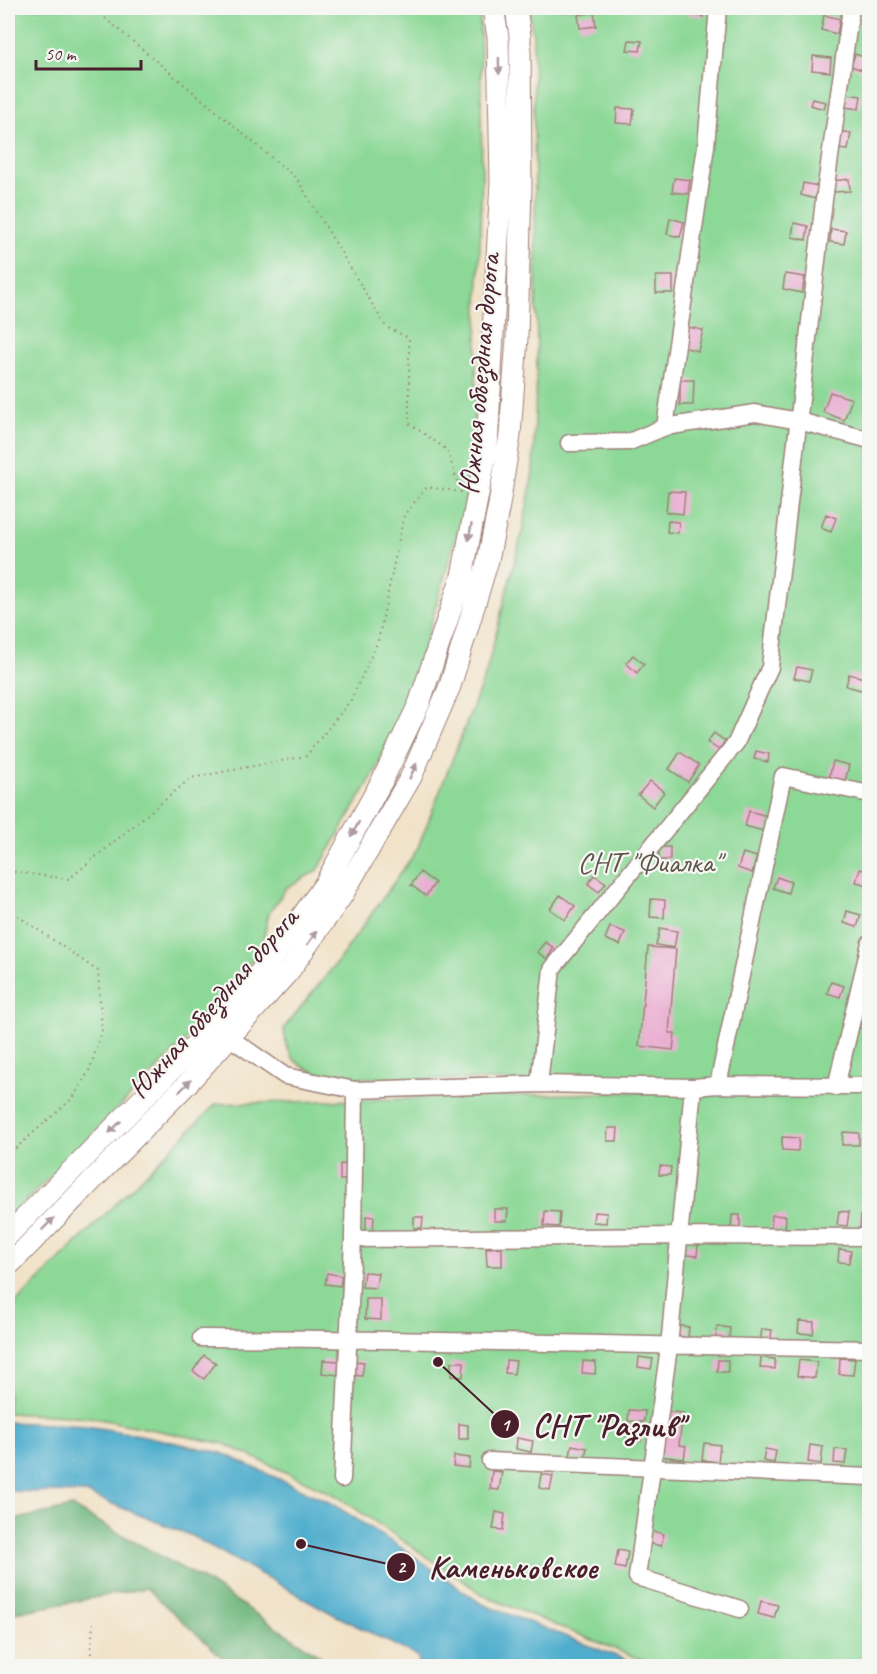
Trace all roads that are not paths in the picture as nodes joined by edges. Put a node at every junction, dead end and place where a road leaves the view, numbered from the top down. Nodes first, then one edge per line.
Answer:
1 (493, 8) edge
2 (516, 8) edge
3 (718, 8) edge
4 (851, 8) edge
5 (800, 421) junction
6 (665, 427) junction
7 (870, 440) edge
8 (569, 443) dead end
9 (870, 794) edge
10 (870, 943) edge
11 (229, 1023) junction
12 (539, 1084) junction
13 (718, 1085) junction
14 (870, 1086) edge
15 (693, 1087) junction
16 (836, 1087) junction
17 (356, 1090) junction
18 (8, 1235) edge
19 (681, 1236) junction
20 (870, 1237) edge
21 (353, 1239) junction
22 (8, 1266) edge
23 (201, 1338) dead end
24 (349, 1338) junction
25 (669, 1347) junction
26 (870, 1349) edge
27 (490, 1461) dead end
28 (651, 1468) junction
29 (870, 1478) edge
30 (342, 1479) dead end
31 (740, 1609) dead end

1 -> 11 main road, Южная объездная дорога
11 -> 2 main road, Южная объездная дорога
3 - 6 street
4 - 5 street
5 - 6 street
5 - 7 street
5 - 12 street
6 - 8 street
9 - 13 street
10 - 16 street
11 - 17 street
11 -> 18 main road, Южная объездная дорога
22 -> 11 main road, Южная объездная дорога
12 - 15 street
12 - 17 street
13 - 15 street
13 - 16 street
14 - 16 street
15 - 19 street
17 - 21 street
19 - 20 street
19 - 21 street
19 - 25 street
21 - 24 street
23 - 24 street
24 - 25 street
24 - 30 street
25 - 26 street
25 - 28 street
27 - 28 street
28 - 29 street
28 - 31 street

